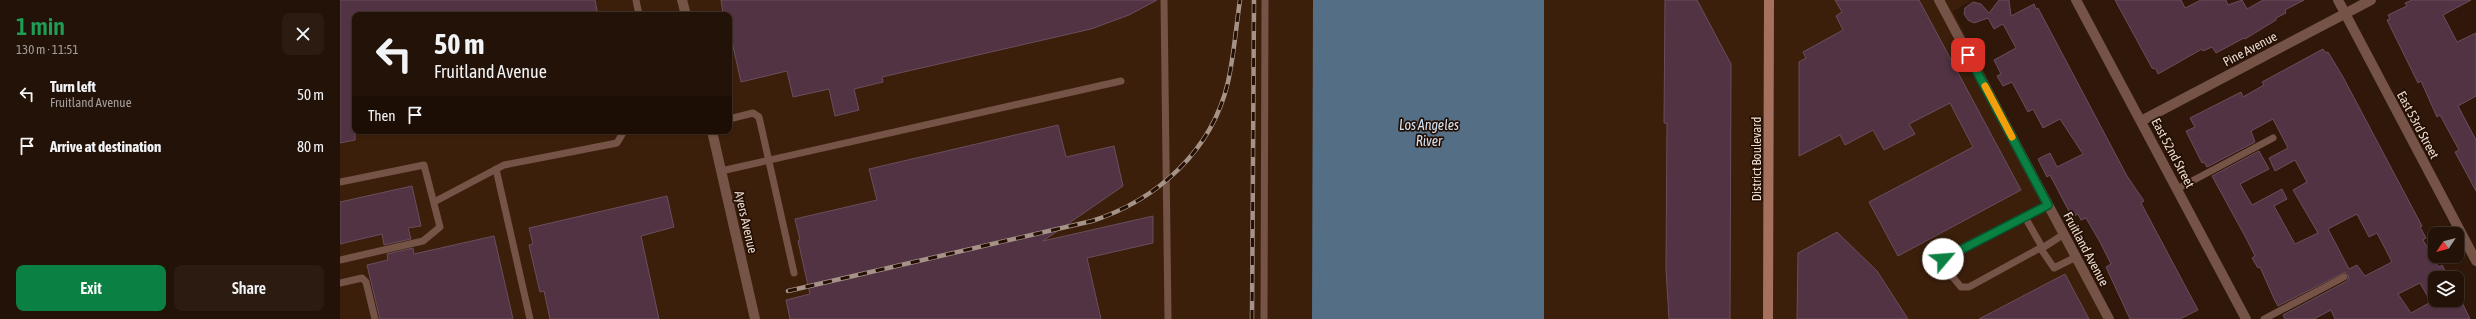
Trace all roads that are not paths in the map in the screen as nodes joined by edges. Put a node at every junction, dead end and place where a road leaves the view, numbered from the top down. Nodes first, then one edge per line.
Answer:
1 (636, 0) edge
2 (682, 0) edge
3 (1164, 0) edge
4 (1265, 0) edge
5 (1769, 0) edge
6 (1939, 0) edge
7 (2076, 0) edge
8 (2338, 0) edge
9 (2371, 0) edge
10 (638, 12) edge
11 (685, 12) edge
12 (2345, 13) junction
13 (1121, 80) dead end
14 (732, 118) edge
15 (2141, 121) junction
16 (622, 134) edge
17 (713, 134) edge
18 (2273, 138) dead end
19 (769, 160) junction
20 (496, 169) junction
21 (721, 171) junction
22 (340, 182) edge
23 (2177, 189) junction
24 (434, 202) junction
25 (2048, 205) junction
26 (2025, 217) junction
27 (2064, 234) junction
28 (2042, 247) junction
29 (2076, 257) junction
30 (340, 260) edge
31 (2476, 261) edge
32 (794, 273) dead end
33 (2344, 277) dead end
34 (340, 283) edge
35 (375, 319) edge
36 (530, 319) edge
37 (755, 319) edge
38 (1168, 319) edge
39 (1264, 319) edge
40 (1768, 319) edge
41 (2109, 319) edge
42 (2246, 319) edge
43 (2264, 319) edge

1 - 10 lane
2 - 11 street
3 - 38 lane
4 - 39 lane
5 - 40 main road, District Boulevard
6 - 25 street, Fruitland Avenue
7 - 15 street, East 52nd Street
8 - 12 street, East 53rd Street
9 - 12 street, Pine Avenue
12 - 15 street, Pine Avenue
12 - 31 street, East 53rd Street
13 - 19 lane
14 - 19 lane
15 - 23 street, East 52nd Street
16 - 20 lane
17 - 21 street, Ayers Avenue
18 - 23 lane
19 - 21 lane
19 - 32 lane
20 - 24 lane
20 - 36 lane
21 - 37 street, Ayers Avenue
22 - 24 lane
23 - 42 street, East 52nd Street
24 - 30 lane
25 - 26 lane
25 - 27 street, Fruitland Avenue
26 - 28 lane
26 - 28 lane
27 - 28 lane
27 - 29 street, Fruitland Avenue
28 - 29 lane
29 - 41 street, Fruitland Avenue
33 - 43 lane
34 - 35 lane

